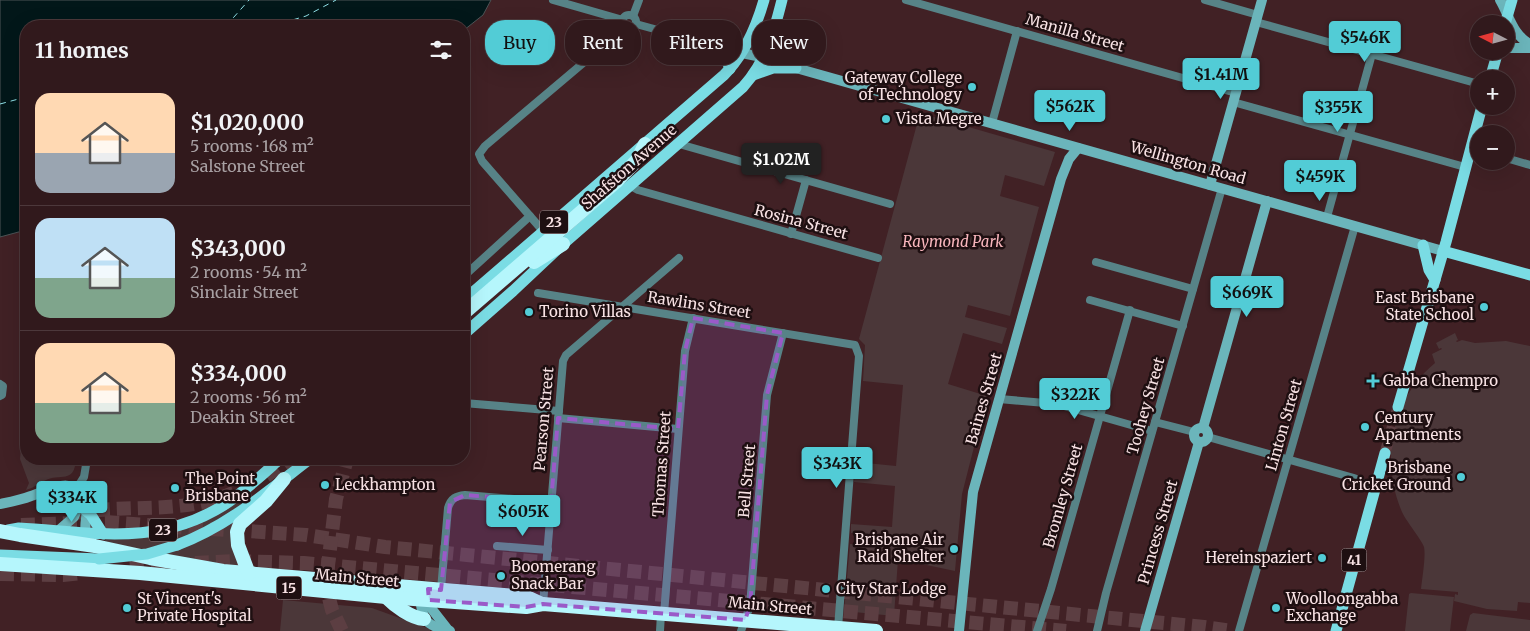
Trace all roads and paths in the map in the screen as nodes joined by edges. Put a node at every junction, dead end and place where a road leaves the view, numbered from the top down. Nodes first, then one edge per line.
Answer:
1 (553, 0) edge
2 (639, 0) edge
3 (764, 0) edge
4 (782, 0) edge
5 (906, 0) edge
6 (1205, 0) edge
7 (1262, 0) edge
8 (1500, 0) edge
9 (1512, 0) edge
10 (1504, 15) edge
11 (1508, 15) edge
12 (1257, 18) junction
13 (615, 20) edge
14 (626, 20) edge
15 (635, 20) joint
16 (777, 20) edge
17 (1515, 31) edge
18 (1017, 32) junction
19 (1530, 44) edge
20 (1530, 48) edge
21 (1515, 50) edge
22 (742, 53) joint
23 (1372, 54) junction
24 (752, 55) edge
25 (581, 65) edge
26 (728, 65) edge
27 (734, 65) edge
28 (759, 65) edge
29 (790, 65) edge
30 (796, 68) junction
31 (730, 70) junction
32 (753, 75) junction
33 (1470, 81) edge
34 (1235, 97) junction
35 (992, 123) junction
36 (1349, 134) junction
37 (1059, 142) junction
38 (645, 144) junction
39 (679, 144) junction
40 (1078, 148) junction
41 (1470, 158) edge
42 (1515, 161) edge
43 (1530, 165) edge
44 (1465, 167) junction
45 (1061, 179) junction
46 (806, 180) junction
47 (1210, 185) junction
48 (631, 186) junction
49 (1222, 188) junction
50 (1267, 201) junction
51 (890, 204) dead end
52 (530, 216) junction
53 (1327, 217) junction
54 (1355, 226) junction
55 (544, 231) junction
56 (790, 234) junction
57 (563, 244) junction
58 (1423, 245) junction
59 (1443, 251) junction
60 (679, 258) dead end
61 (878, 258) dead end
62 (1096, 262) dead end
63 (470, 271) edge
64 (1530, 275) edge
65 (1435, 280) junction
66 (470, 289) edge
67 (1193, 289) junction
68 (538, 293) dead end
69 (1090, 300) dead end
70 (622, 306) junction
71 (470, 308) edge
72 (1130, 310) junction
73 (470, 318) edge
74 (692, 318) junction
75 (1183, 326) junction
76 (470, 329) edge
77 (783, 333) junction
78 (0, 384) edge
79 (0, 396) edge
80 (999, 399) junction
81 (470, 404) edge
82 (1398, 407) tunnel mouth
83 (558, 415) junction
84 (1100, 416) junction
85 (1155, 422) junction
86 (678, 428) junction
87 (1152, 431) junction
88 (1201, 435) junction
89 (1385, 453) tunnel mouth
90 (1288, 460) junction
91 (86, 465) edge
92 (273, 465) tunnel mouth
93 (302, 465) edge
94 (284, 478) junction
95 (1374, 490) junction
96 (79, 493) junction
97 (551, 502) junction
98 (0, 504) edge
99 (86, 510) junction
100 (59, 530) junction
101 (2, 531) edge
102 (86, 533) junction
103 (99, 546) junction
104 (497, 546) dead end
105 (548, 550) junction
106 (0, 555) edge
107 (0, 559) edge
108 (0, 564) edge
109 (79, 568) junction
110 (249, 574) junction
111 (428, 593) junction
112 (386, 597) junction
113 (543, 604) junction
114 (662, 614) junction
115 (424, 619) junction
116 (743, 626) edge
117 (838, 628) junction
118 (450, 631) edge
119 (660, 631) edge
120 (876, 631) edge
121 (959, 631) edge
122 (1037, 631) edge
123 (1098, 631) edge
124 (1145, 631) edge
125 (1239, 631) edge
126 (1336, 631) edge

1 - 13 street
2 - 15 street
3 - 22 main road, 23
4 - 16 main road, 23
5 - 18 street, Manilla Street
6 - 12 street
7 - 12 street
8 - 10 street
9 - 11 main road
12 - 23 street
12 - 34 street
14 - 15 street
17 - 19 street
18 - 34 street, Manilla Street
18 - 35 street
20 - 21 street
22 - 24 street, Wellington Road
23 - 33 street
23 - 36 street
25 - 52 street
26 - 31 main road
27 - 31 main road, Shafston Avenue / 23
28 - 32 main road, Shafston Avenue / 23
29 - 30 street, Wellington Road
30 - 32 main road
30 - 35 street, Wellington Road
31 - 38 main road, Shafston Avenue / 23
32 - 39 main road, Shafston Avenue / 23
34 - 36 street, Manilla Street
34 - 47 street
35 - 37 street, Wellington Road
36 - 44 street, Manilla Street
36 - 53 street
37 - 40 street, Wellington Road
37 - 45 street, Baines Street
38 - 55 main road, Shafston Avenue / 23
38 - 71 highway
39 - 46 street
39 - 48 main road, Shafston Avenue / 23
40 - 45 street, Baines Street
40 - 47 street, Wellington Road
41 - 44 main road
42 - 43 street
44 - 59 main road
45 - 80 street, Baines Street
46 - 51 street
46 - 56 street
47 - 49 street, Wellington Road
48 - 56 street, Rosina Street
48 - 57 main road, Shafston Avenue / 23
49 - 50 street, Wellington Road
49 - 67 street, Toohey Street
50 - 53 street, Wellington Road
50 - 88 street, Princess Street
52 - 55 street
52 - 63 street
53 - 54 street, Wellington Road
54 - 58 street, Wellington Road
54 - 90 street, Linton Street
55 - 66 main road, Shafston Avenue / 23
56 - 61 street, Rosina Street
57 - 73 highway
57 - 76 main road, Shafston Avenue / 23
58 - 59 street, Wellington Road
58 - 65 main road
59 - 64 main road, Wellington Road
59 - 65 main road
60 - 70 street, Pearson Street
62 - 67 street
65 - 82 main road
67 - 75 street, Toohey Street
68 - 70 street, Rawlins Street
69 - 72 street
70 - 74 street, Rawlins Street
70 - 83 street, Pearson Street
72 - 75 street
72 - 84 street, Bromley Street
74 - 77 street, Rawlins Street
74 - 86 street, Thomas Street
75 - 85 street, Toohey Street
77 - 116 street, Bell Street
77 - 117 street, Rawlins Street
78 - 79 street
80 - 84 street
80 - 121 street, Baines Street
81 - 83 street
83 - 86 street
83 - 97 street, Pearson Street
84 - 87 street
84 - 122 street, Bromley Street
85 - 87 street, Toohey Street
85 - 88 street
86 - 114 street, Thomas Street
87 - 123 street, Toohey Street
88 - 90 street
88 - 124 street, Princess Street
89 - 95 main road, 41
90 - 95 street
90 - 125 street, Linton Street
91 - 96 street
92 - 103 main road, 23
93 - 94 main road, 23
94 - 103 main road, 23, bridge
94 - 110 highway
95 - 126 main road, 41
96 - 98 street
96 - 99 street
96 - 100 street
97 - 105 street, Pearson Street
97 - 111 street
99 - 102 street
99 - 103 main road
100 - 101 main road, 23
100 - 102 main road, 23
101 - 103 highway, 15
102 - 103 main road, 23
103 - 106 main road, 23
103 - 110 highway, Main Street / 15
104 - 105 street
105 - 113 street, Pearson Street
107 - 109 highway, Main Street / 15
108 - 109 highway, Main Street / 15
109 - 112 highway, Main Street / 15
110 - 111 highway, Main Street / 15
111 - 112 highway, Main Street / 15
111 - 113 highway, Main Street / 15
111 - 115 street
111 - 118 street
112 - 115 highway
113 - 114 highway, Main Street / 15
114 - 116 highway, Main Street / 15
114 - 119 street, Thomas Street
115 - 118 street
116 - 117 highway, Main Street / 15
117 - 120 highway, Main Street / 15

